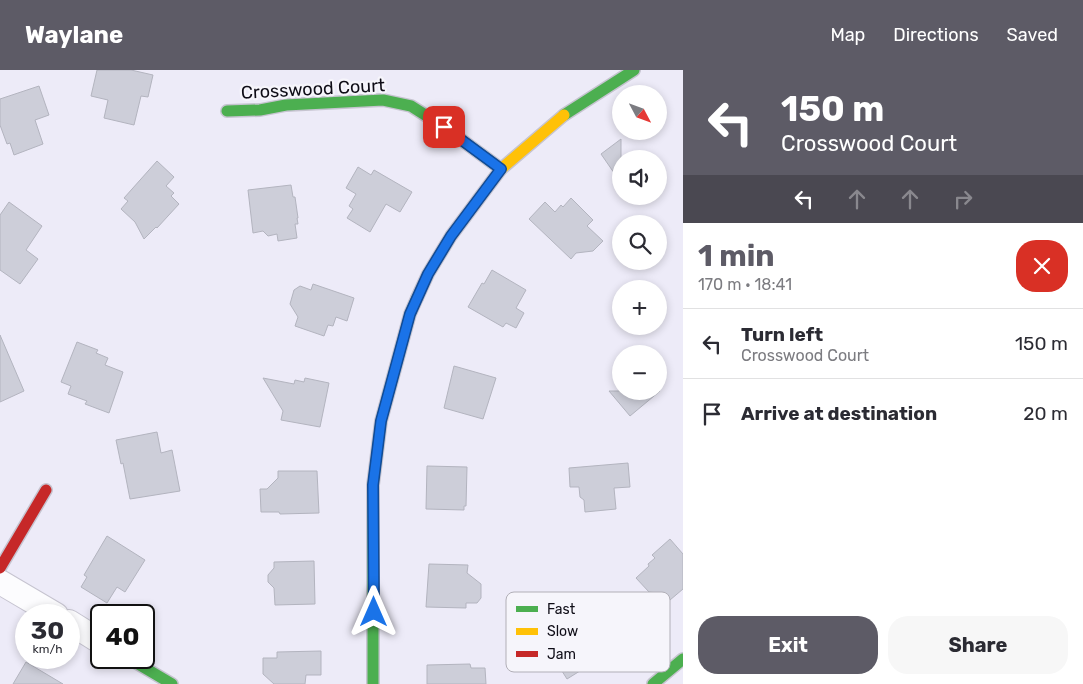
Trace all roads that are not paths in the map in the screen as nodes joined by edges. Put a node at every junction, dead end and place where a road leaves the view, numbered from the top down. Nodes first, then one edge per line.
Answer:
1 (634, 70) edge
2 (227, 111) dead end
3 (501, 169) junction
4 (46, 490) dead end
5 (0, 568) edge
6 (0, 582) edge
7 (37, 604) edge
8 (683, 659) edge
9 (147, 669) edge
10 (670, 669) edge
11 (667, 672) edge
12 (172, 684) edge
13 (374, 684) edge
14 (652, 684) edge

1 - 3 street
2 - 3 street, Crosswood Court
3 - 13 street
4 - 5 street
6 - 7 street
8 - 10 street
9 - 12 street
11 - 14 street

